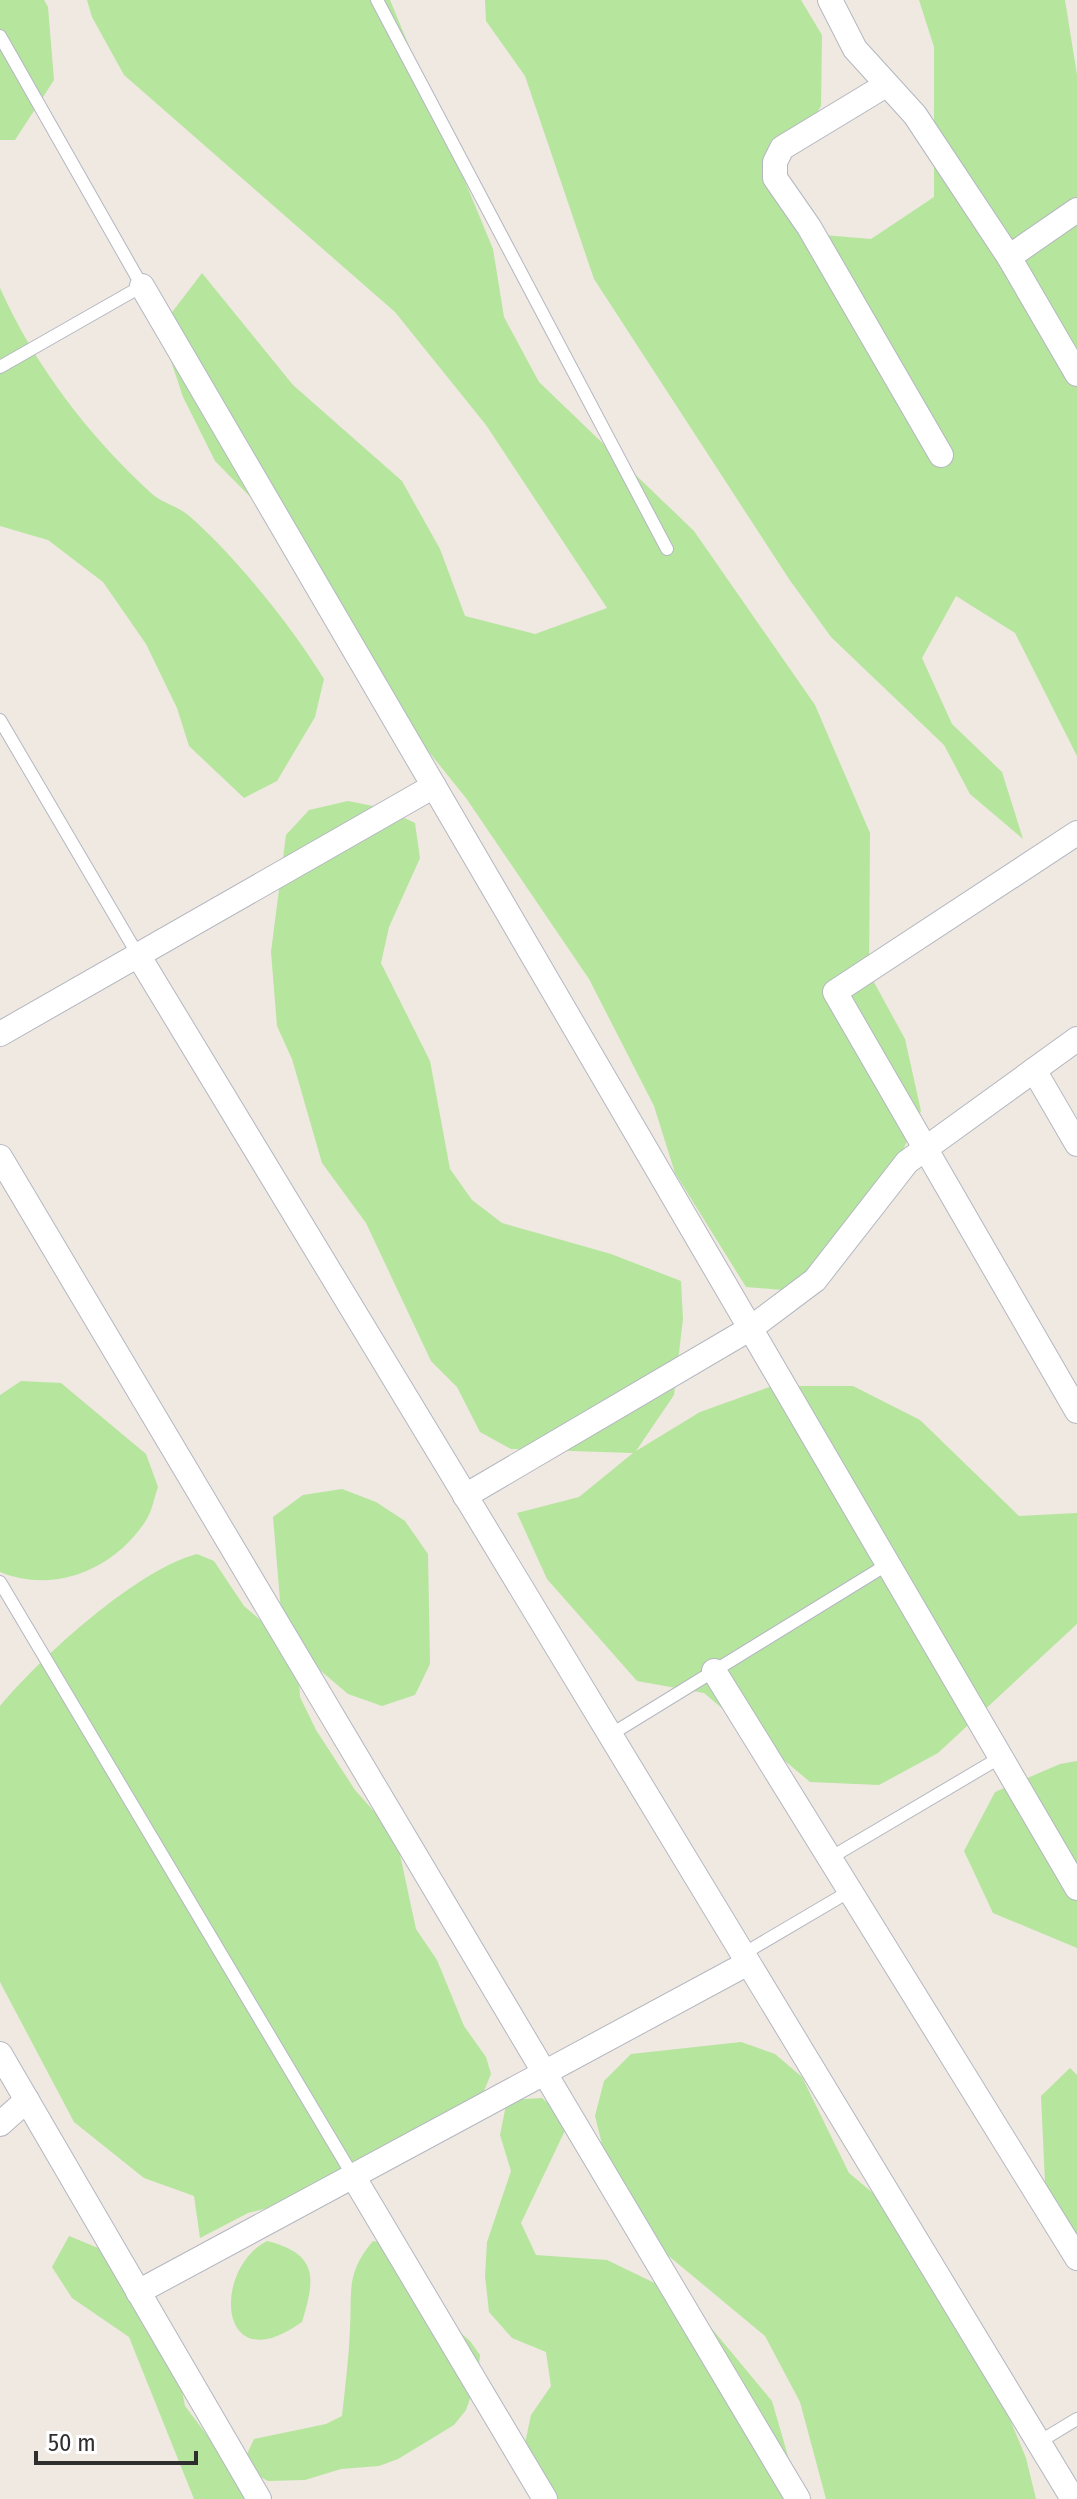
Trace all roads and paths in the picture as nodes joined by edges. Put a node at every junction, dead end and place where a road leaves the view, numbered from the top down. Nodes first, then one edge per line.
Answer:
1 (377, 0) edge
2 (830, 0) edge
3 (0, 36) edge
4 (886, 85) junction
5 (1077, 210) edge
6 (1009, 257) junction
7 (142, 286) junction
8 (0, 367) edge
9 (1077, 374) edge
10 (941, 455) dead end
11 (667, 549) dead end
12 (0, 720) edge
13 (434, 786) junction
14 (1077, 833) edge
15 (138, 955) junction
16 (0, 1034) edge
17 (1077, 1039) edge
18 (1034, 1070) junction
19 (1077, 1144) edge
20 (927, 1147) junction
21 (0, 1157) edge
22 (751, 1328) junction
23 (1077, 1411) edge
24 (465, 1496) junction
25 (888, 1564) junction
26 (0, 1582) edge
27 (714, 1671) junction
28 (610, 1735) junction
29 (1001, 1757) junction
30 (830, 1858) junction
31 (1077, 1888) edge
32 (850, 1891) junction
33 (745, 1958) junction
34 (0, 2054) edge
35 (544, 2072) junction
36 (27, 2100) junction
37 (0, 2124) edge
38 (353, 2176) junction
39 (1077, 2258) edge
40 (138, 2292) junction
41 (1077, 2419) edge
42 (1039, 2442) junction
43 (259, 2499) edge
44 (545, 2499) edge
45 (798, 2499) edge
46 (1073, 2499) edge

1 - 11 lane
2 - 4 street
3 - 7 lane
4 - 6 street
4 - 10 street
5 - 6 street
6 - 9 street
7 - 8 lane
7 - 13 street
12 - 15 lane
13 - 15 street
13 - 22 street
14 - 20 street
15 - 16 street
15 - 24 street
17 - 18 street
18 - 19 street
18 - 20 street
20 - 22 street
20 - 23 street
21 - 35 street
22 - 24 street
22 - 25 street
24 - 28 street
25 - 27 lane
25 - 29 street
26 - 38 lane
27 - 28 lane
27 - 30 street
28 - 33 street
29 - 30 lane
29 - 31 street
30 - 32 street
32 - 33 lane
32 - 39 street
33 - 35 street
33 - 42 street
34 - 36 street
35 - 38 street
35 - 45 street
36 - 37 street
36 - 40 street
38 - 40 street
38 - 44 street
40 - 43 street
41 - 42 lane
42 - 46 street

